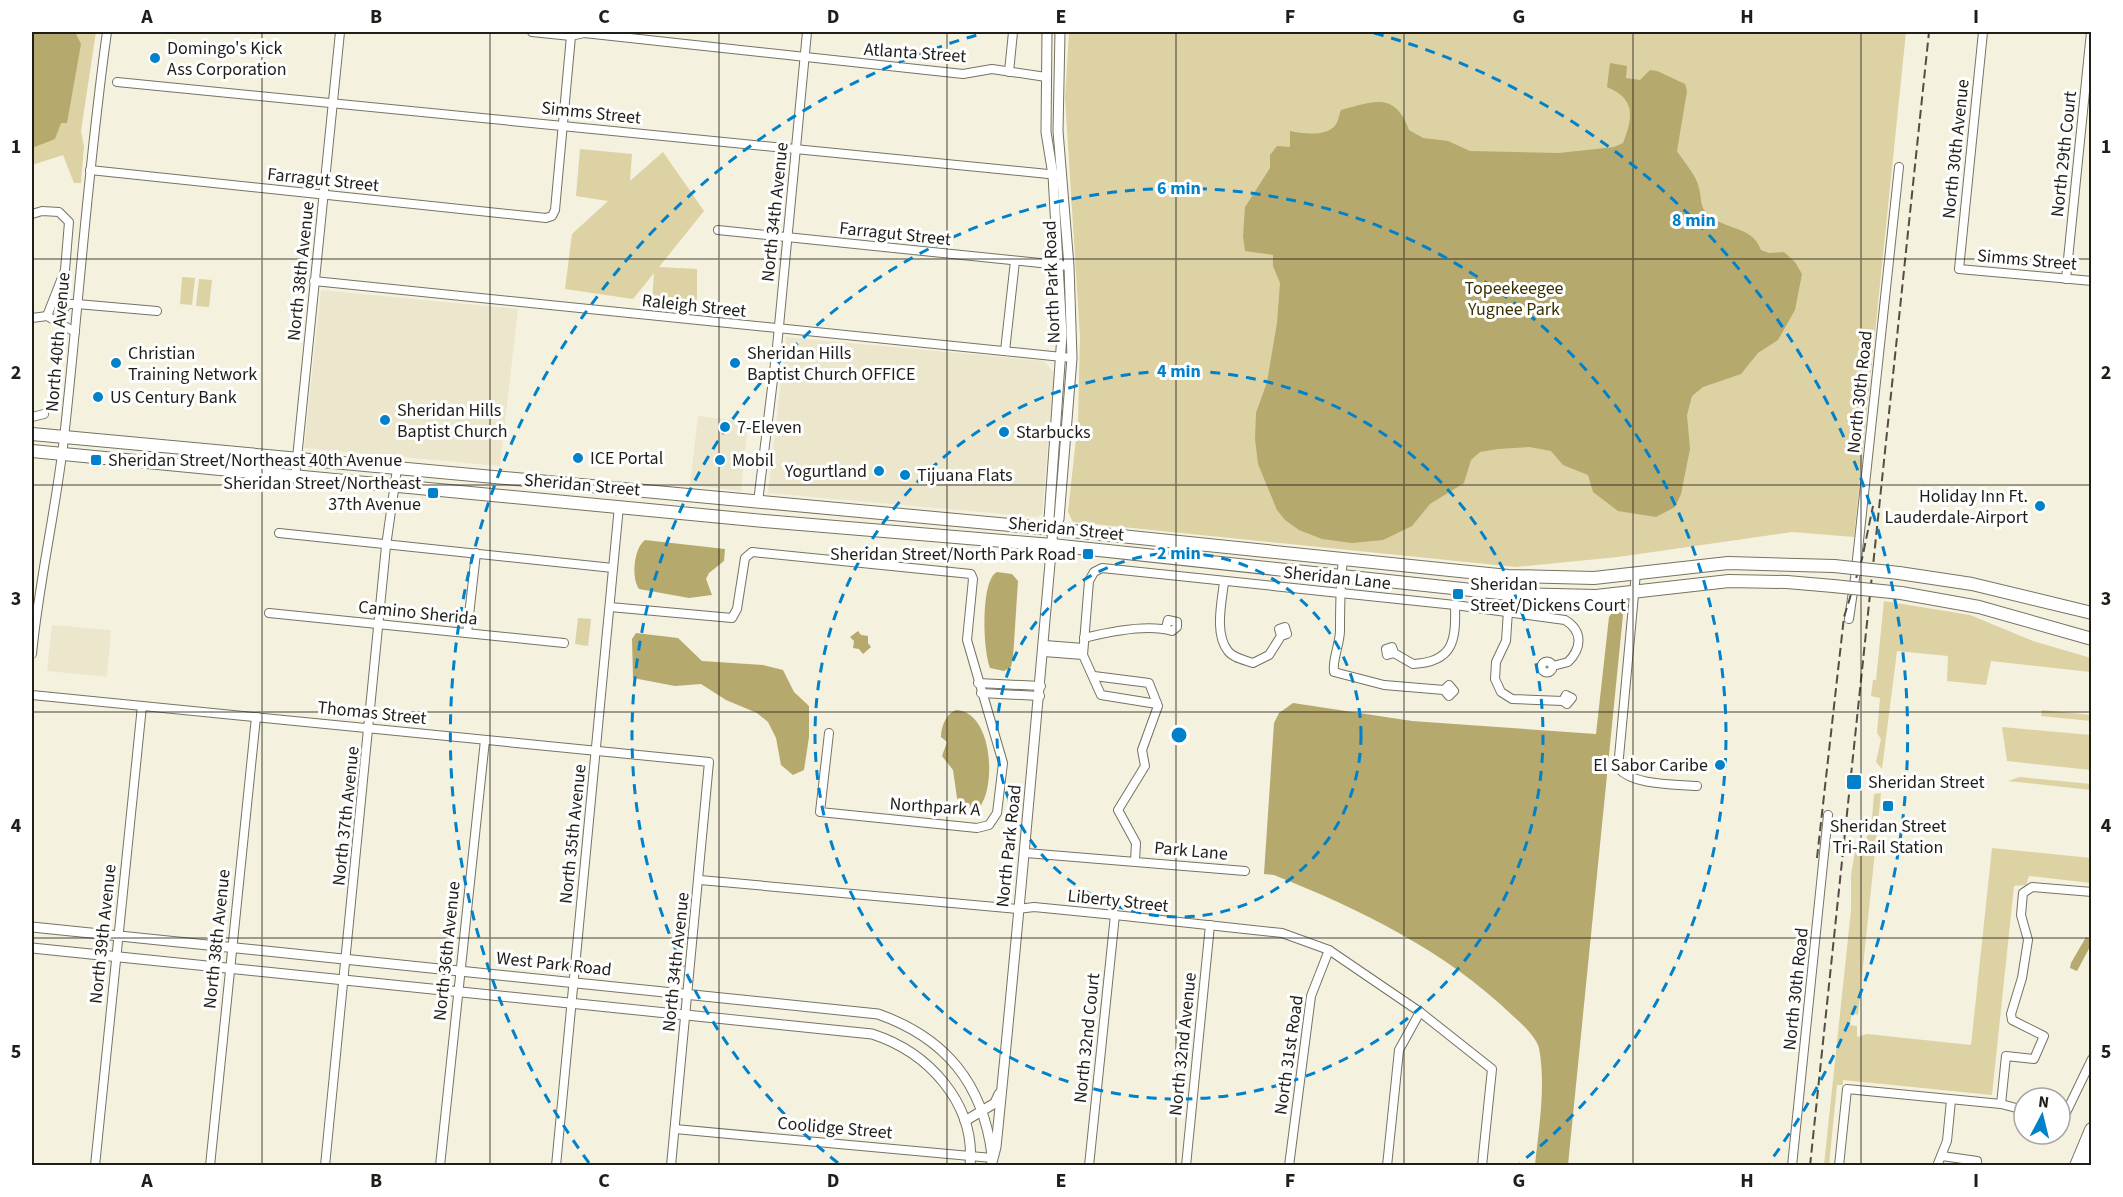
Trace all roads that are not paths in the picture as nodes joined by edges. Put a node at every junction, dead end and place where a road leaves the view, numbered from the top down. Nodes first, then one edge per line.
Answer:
1 (107, 32) edge
2 (340, 32) edge
3 (532, 32) edge
4 (807, 32) edge
5 (1013, 32) edge
6 (1047, 32) edge
7 (1060, 32) edge
8 (1983, 32) edge
9 (2091, 32) edge
10 (572, 36) junction
11 (804, 59) junction
12 (1009, 72) junction
13 (1046, 77) junction
14 (117, 82) dead end
15 (333, 104) junction
16 (564, 126) junction
17 (796, 148) junction
18 (1899, 167) dead end
19 (90, 170) junction
20 (1058, 175) junction
21 (324, 195) junction
22 (32, 214) edge
23 (718, 230) dead end
24 (786, 237) junction
25 (1015, 261) junction
26 (1056, 265) junction
27 (1069, 266) junction
28 (1959, 269) joint
29 (2066, 279) junction
30 (315, 281) junction
31 (2091, 281) edge
32 (52, 304) junction
33 (77, 304) junction
34 (157, 311) dead end
35 (60, 313) junction
36 (48, 316) junction
37 (32, 318) edge
38 (75, 329) junction
39 (778, 329) junction
40 (1005, 351) junction
41 (1061, 357) junction
42 (1072, 358) junction
43 (44, 414) dead end
44 (32, 417) edge
45 (32, 434) edge
46 (64, 437) junction
47 (32, 451) edge
48 (62, 454) junction
49 (296, 460) junction
50 (397, 469) junction
51 (295, 478) junction
52 (536, 482) junction
53 (395, 486) junction
54 (534, 498) junction
55 (758, 502) junction
56 (619, 506) junction
57 (738, 518) junction
58 (1053, 529) junction
59 (279, 533) dead end
60 (1052, 545) junction
61 (386, 546) junction
62 (476, 553) junction
63 (1343, 560) junction
64 (613, 568) junction
65 (1636, 573) junction
66 (1341, 576) junction
67 (1224, 582) junction
68 (1634, 591) junction
69 (1339, 593) junction
70 (1455, 605) junction
71 (610, 607) junction
72 (1508, 611) junction
73 (269, 613) dead end
74 (2091, 613) edge
75 (1849, 619) dead end
76 (379, 625) junction
77 (1166, 628) dead end
78 (467, 633) junction
79 (1281, 636) dead end
80 (1083, 638) junction
81 (2091, 639) edge
82 (564, 643) dead end
83 (1044, 648) junction
84 (1083, 652) junction
85 (1394, 653) dead end
86 (32, 654) edge
87 (1553, 666) dead end
88 (1094, 676) junction
89 (978, 683) junction
90 (1444, 690) dead end
91 (1040, 691) junction
92 (981, 693) junction
93 (32, 694) edge
94 (1563, 701) dead end
95 (1157, 704) junction
96 (142, 706) junction
97 (256, 717) junction
98 (370, 727) junction
99 (829, 733) dead end
100 (485, 740) junction
101 (597, 751) junction
102 (709, 762) joint
103 (1697, 786) dead end
104 (1828, 815) dead end
105 (1026, 853) junction
106 (1135, 861) junction
107 (1245, 871) dead end
108 (700, 880) junction
109 (2091, 892) edge
110 (1018, 909) junction
111 (1115, 915) junction
112 (1210, 925) junction
113 (32, 927) edge
114 (118, 936) junction
115 (32, 948) edge
116 (231, 948) junction
117 (1329, 951) junction
118 (116, 957) junction
119 (346, 959) junction
120 (228, 969) junction
121 (460, 970) junction
122 (344, 980) junction
123 (573, 982) junction
124 (458, 991) junction
125 (687, 994) junction
126 (572, 1002) junction
127 (1420, 1012) junction
128 (686, 1014) junction
129 (2091, 1059) edge
130 (1000, 1092) junction
131 (2072, 1099) edge
132 (1951, 1100) junction
133 (2001, 1104) junction
134 (2012, 1107) edge
135 (982, 1110) junction
136 (965, 1121) junction
137 (675, 1129) junction
138 (2091, 1130) edge
139 (1942, 1156) junction
140 (2091, 1156) edge
141 (971, 1161) edge
142 (992, 1162) edge
143 (95, 1166) edge
144 (210, 1166) edge
145 (325, 1166) edge
146 (440, 1166) edge
147 (556, 1166) edge
148 (671, 1166) edge
149 (1089, 1166) edge
150 (1185, 1166) edge
151 (1289, 1166) edge
152 (1387, 1166) edge
153 (1482, 1166) edge
154 (1792, 1166) edge
155 (1839, 1166) edge
156 (1937, 1166) edge
157 (1977, 1166) edge
158 (2077, 1166) edge
159 (2087, 1166) edge

1 - 19 street, North 40th Avenue
2 - 15 street, North 38th Avenue
3 - 10 street, Atlanta Street
4 - 11 street, North 34th Avenue
5 - 12 street
6 - 13 street, North Park Road
7 - 20 street, North Park Road
8 - 28 street, North 30th Avenue
9 - 29 street, North 29th Court
10 - 11 street, Atlanta Street
10 - 16 street
11 - 12 street, Atlanta Street
11 - 17 street, North 34th Avenue
12 - 13 street, Atlanta Street
13 - 20 street, North Park Road
14 - 15 street, Simms Street
15 - 16 street, Simms Street
15 - 21 street, North 38th Avenue
16 - 17 street, Simms Street
16 - 21 street, Farragut Street
17 - 20 street, Simms Street
17 - 24 street, North 34th Avenue
18 - 75 street, North 30th Road
19 - 21 street, Farragut Street
19 - 33 street, North 40th Avenue
20 - 26 street, North Park Road
20 - 27 street, North Park Road
21 - 30 street, North 38th Avenue
22 - 32 street
23 - 24 street, Farragut Street
24 - 25 street, Farragut Street
24 - 39 street, North 34th Avenue
25 - 26 street, Farragut Street
25 - 40 street
26 - 27 street, Farragut Street
26 - 41 street, North Park Road
27 - 42 street, North Park Road
28 - 29 street, Simms Street
29 - 31 street, Simms Street
30 - 39 street, Raleigh Street
30 - 49 street, North 38th Avenue
32 - 35 street
32 - 36 street
33 - 34 street
33 - 35 street
33 - 38 street, North 40th Avenue
35 - 38 street
36 - 37 street
36 - 38 street
38 - 46 street, North 40th Avenue
39 - 40 street, Raleigh Street
39 - 55 street, North 34th Avenue
40 - 41 street, Raleigh Street
41 - 42 street, Raleigh Street
41 - 58 street, North Park Road
42 - 58 street, North Park Road
43 - 44 street
45 - 46 main road, Sheridan Street
46 - 48 street, North 40th Avenue
46 - 49 main road, Sheridan Street
47 - 48 main road, Sheridan Street
48 - 51 main road, Sheridan Street
48 - 86 street, North 40th Avenue
49 - 50 main road, Sheridan Street
49 - 51 street, North 38th Avenue
50 - 52 main road, Sheridan Street
50 - 53 street, North 37th Avenue
51 - 53 main road, Sheridan Street
52 - 54 main road
52 - 55 main road, Sheridan Street
53 - 54 main road, Sheridan Street
53 - 61 street, North 37th Avenue
54 - 56 main road, Sheridan Street
55 - 57 main road
55 - 58 main road, Sheridan Street
56 - 57 main road, Sheridan Street
56 - 64 street, North 35th Avenue
57 - 60 main road, Sheridan Street
58 - 60 street, North Park Road
58 - 63 main road, Sheridan Street
59 - 61 street
60 - 66 main road, Sheridan Street
60 - 83 street, North Park Road
61 - 62 street
61 - 76 street, North 37th Avenue
62 - 64 street
62 - 78 street
63 - 65 main road, Sheridan Street
63 - 66 street
64 - 71 street, North 35th Avenue
65 - 68 street
65 - 74 main road, Sheridan Street, bridge
66 - 68 main road, Sheridan Street
66 - 69 street
67 - 69 street, Sheridan Lane
67 - 79 street
67 - 80 street, Sheridan Lane
68 - 81 main road, Sheridan Street, bridge
68 - 103 street
69 - 70 street, Sheridan Lane
69 - 90 street
70 - 72 street, Sheridan Lane
70 - 85 street
71 - 89 street, Northpark A
71 - 101 street, North 35th Avenue
72 - 87 street, Sheridan Lane
72 - 94 street
73 - 76 street, Camino Sherida
76 - 78 street, Camino Sherida
76 - 98 street, North 37th Avenue
77 - 80 street
78 - 82 street, Camino Sherida
80 - 84 street
83 - 84 street
83 - 91 street, North Park Road
84 - 88 street
88 - 95 street
88 - 95 street
89 - 91 street
89 - 92 street, Northpark A
91 - 92 street
91 - 105 street, North Park Road
92 - 99 street, Northpark A
93 - 96 street, Thomas Street
95 - 106 street, Park Lane
96 - 97 street, Thomas Street
96 - 114 street, North 39th Avenue
97 - 98 street, Thomas Street
97 - 116 street, North 38th Avenue
98 - 100 street, Thomas Street
98 - 119 street, North 37th Avenue
100 - 101 street, Thomas Street
100 - 121 street, North 36th Avenue
101 - 102 street, Thomas Street
101 - 123 street, North 35th Avenue
102 - 108 street, North 34th Avenue
104 - 154 street, North 30th Road
105 - 106 street, Park Lane
105 - 110 street, North Park Road
106 - 107 street, Park Lane
108 - 110 street, Liberty Street
108 - 125 street, North 34th Avenue
109 - 133 street
110 - 111 street, Liberty Street
110 - 130 street, North Park Road
111 - 112 street, Liberty Street
111 - 149 street, North 32nd Court
112 - 117 street, Liberty Street
112 - 150 street, North 32nd Avenue
113 - 114 street, West Park Road
114 - 116 street, West Park Road
114 - 118 street, North 39th Avenue
115 - 118 street, West Park Road
116 - 119 street, West Park Road
116 - 120 street, North 38th Avenue
117 - 127 street, Liberty Street
117 - 151 street, North 31st Road
118 - 120 street, West Park Road
118 - 143 street, North 39th Avenue
119 - 121 street, West Park Road
119 - 122 street, North 37th Avenue
120 - 122 street, West Park Road
120 - 144 street, North 38th Avenue
121 - 123 street, West Park Road
121 - 124 street, North 36th Avenue
122 - 124 street, West Park Road
122 - 145 street, North 37th Avenue
123 - 125 street, West Park Road
123 - 126 street, North 35th Avenue
124 - 126 street, West Park Road
124 - 146 street, North 36th Avenue
125 - 128 street, North 34th Avenue
125 - 135 street, West Park Road
126 - 128 street, West Park Road
126 - 147 street, North 35th Avenue
127 - 152 street
127 - 153 street, Liberty Street
128 - 136 street, West Park Road
128 - 137 street, North 34th Avenue
129 - 131 street
130 - 135 street
130 - 142 street, North Park Road
132 - 133 street
132 - 139 street
132 - 155 street
133 - 134 street
135 - 136 street
135 - 142 street, West Park Road
136 - 141 street, West Park Road
137 - 141 street, Coolidge Street
137 - 148 street, North 34th Avenue
138 - 158 highway
139 - 156 street
139 - 157 street
140 - 159 highway
141 - 142 street, Coolidge Street

